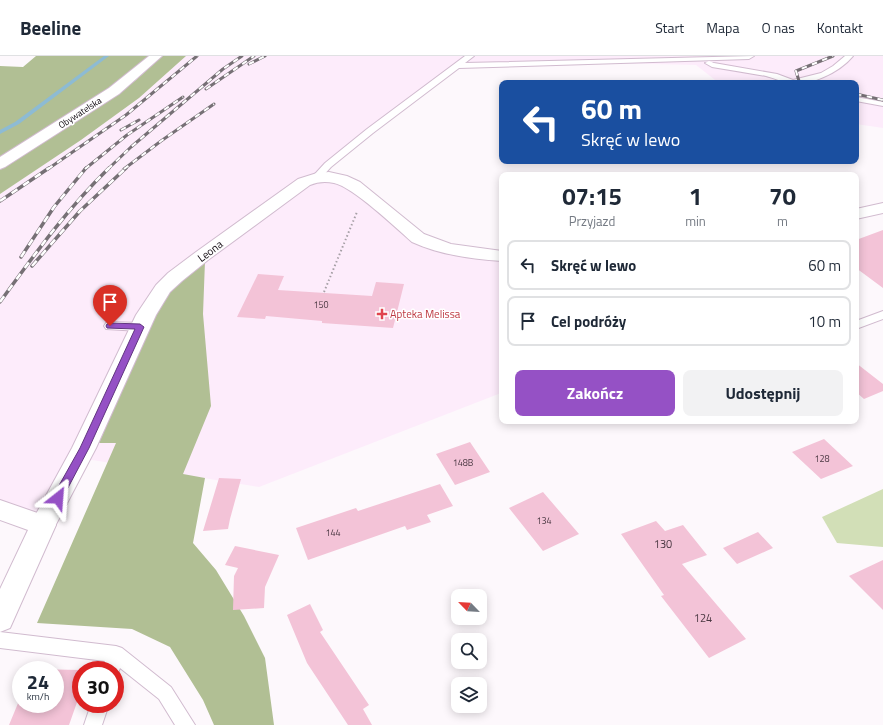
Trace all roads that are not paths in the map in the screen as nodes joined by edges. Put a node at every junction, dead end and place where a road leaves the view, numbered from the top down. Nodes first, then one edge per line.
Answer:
1 (156, 56) edge
2 (470, 56) edge
3 (750, 56) edge
4 (849, 56) edge
5 (565, 59) edge
6 (703, 59) junction
7 (455, 66) junction
8 (786, 80) edge
9 (806, 80) edge
10 (859, 100) edge
11 (883, 104) edge
12 (0, 164) edge
13 (317, 177) junction
14 (883, 208) edge
15 (859, 213) edge
16 (499, 256) edge
17 (883, 316) edge
18 (859, 324) edge
19 (110, 326) dead end
20 (140, 327) junction
21 (0, 510) edge
22 (43, 525) junction
23 (0, 618) edge
24 (0, 640) edge
25 (108, 661) edge
26 (124, 669) edge
27 (97, 713) edge
28 (94, 725) edge
29 (186, 725) edge

1 - 12 street, Obywatelska
2 - 7 lane, Leona
3 - 6 lane
4 - 9 lane
5 - 6 lane
5 - 7 lane
6 - 8 lane
7 - 13 lane, Leona
10 - 11 lane
13 - 16 street
13 - 20 street, Leona
14 - 15 street
17 - 18 lane
19 - 20 lane
20 - 22 street, Leona
21 - 22 street
22 - 23 street, Leona
24 - 25 lane
26 - 29 lane
27 - 28 lane

